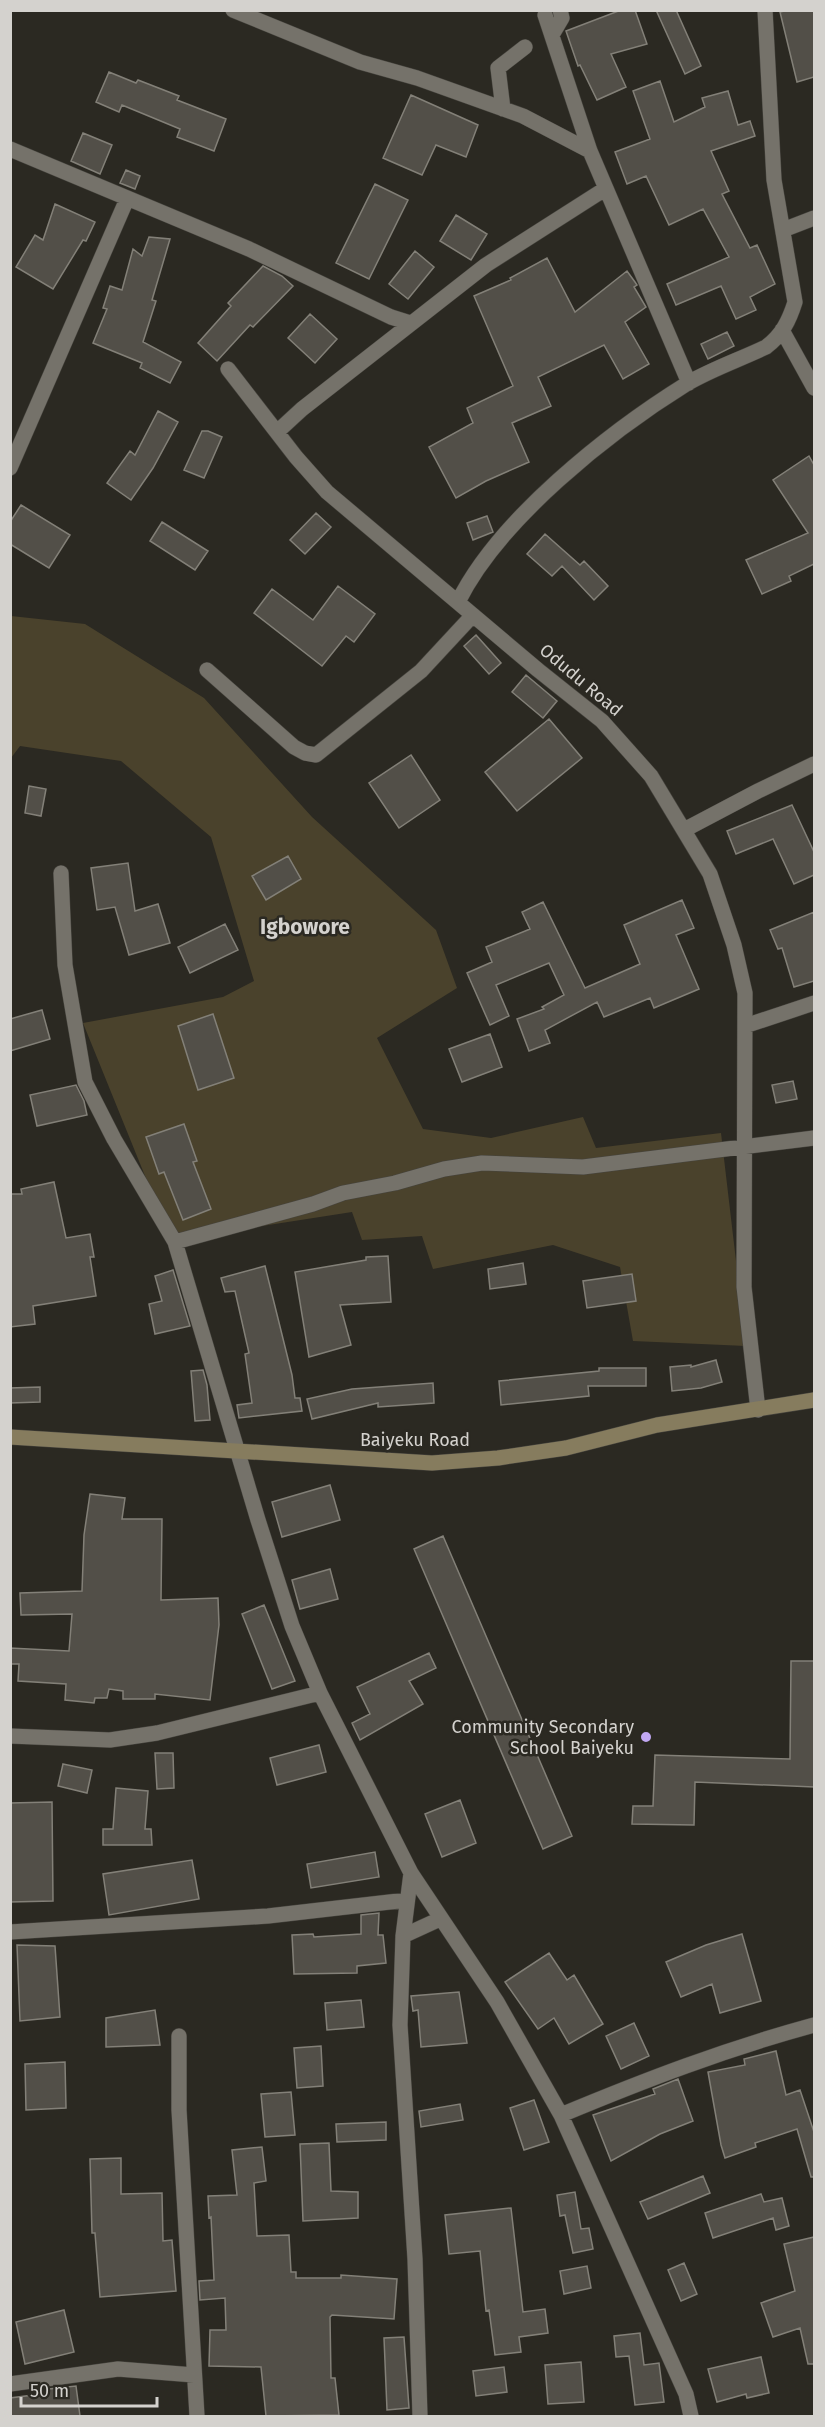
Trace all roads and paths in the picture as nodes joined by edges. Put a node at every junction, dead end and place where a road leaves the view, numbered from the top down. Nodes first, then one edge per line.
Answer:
1 (233, 10) edge
2 (765, 10) edge
3 (552, 13) edge
4 (525, 47) dead end
5 (503, 109) junction
6 (10, 149) edge
7 (590, 151) junction
8 (605, 189) junction
9 (127, 199) junction
10 (814, 218) edge
11 (783, 230) junction
12 (391, 317) junction
13 (410, 323) junction
14 (782, 330) junction
15 (390, 339) junction
16 (228, 369) dead end
17 (689, 383) junction
18 (814, 388) edge
19 (277, 432) junction
20 (10, 468) edge
21 (458, 602) junction
22 (473, 615) junction
23 (207, 670) dead end
24 (814, 764) edge
25 (684, 830) junction
26 (61, 873) dead end
27 (814, 1003) edge
28 (745, 1026) junction
29 (814, 1138) edge
30 (743, 1147) junction
31 (175, 1242) junction
32 (814, 1400) edge
33 (758, 1410) junction
34 (10, 1437) edge
35 (239, 1452) junction
36 (320, 1693) junction
37 (10, 1736) edge
38 (411, 1873) junction
39 (407, 1900) junction
40 (440, 1919) junction
41 (10, 1932) edge
42 (404, 1936) junction
43 (814, 2025) edge
44 (179, 2036) dead end
45 (561, 2115) junction
46 (194, 2375) junction
47 (10, 2384) edge
48 (197, 2416) edge
49 (420, 2416) edge
50 (691, 2416) edge

1 - 5 street
2 - 11 street
3 - 7 street
4 - 5 street
5 - 7 street
6 - 9 street
7 - 8 street
8 - 13 street
8 - 17 street
9 - 12 street
9 - 20 street
10 - 11 street
11 - 14 street
12 - 13 street
12 - 15 street
13 - 15 street
14 - 17 street
14 - 18 street
15 - 19 street
16 - 19 street, Odudu Road
17 - 21 street
19 - 21 street, Odudu Road
21 - 22 street, Odudu Road
22 - 23 street
22 - 25 street, Odudu Road
24 - 25 street
25 - 28 street, Odudu Road
26 - 31 street
27 - 28 street
28 - 30 street, Odudu Road
29 - 30 street
30 - 31 street
30 - 33 street, Odudu Road
31 - 35 street
32 - 33 main road, Baiyeku Road
33 - 35 main road, Baiyeku Road
34 - 35 main road, Baiyeku Road
35 - 36 street
36 - 37 street
36 - 38 street
38 - 39 street
38 - 40 street
39 - 41 street
39 - 42 street
40 - 42 street
40 - 45 street
42 - 49 street
43 - 45 street
44 - 46 street
45 - 50 street
46 - 47 street
46 - 48 street

